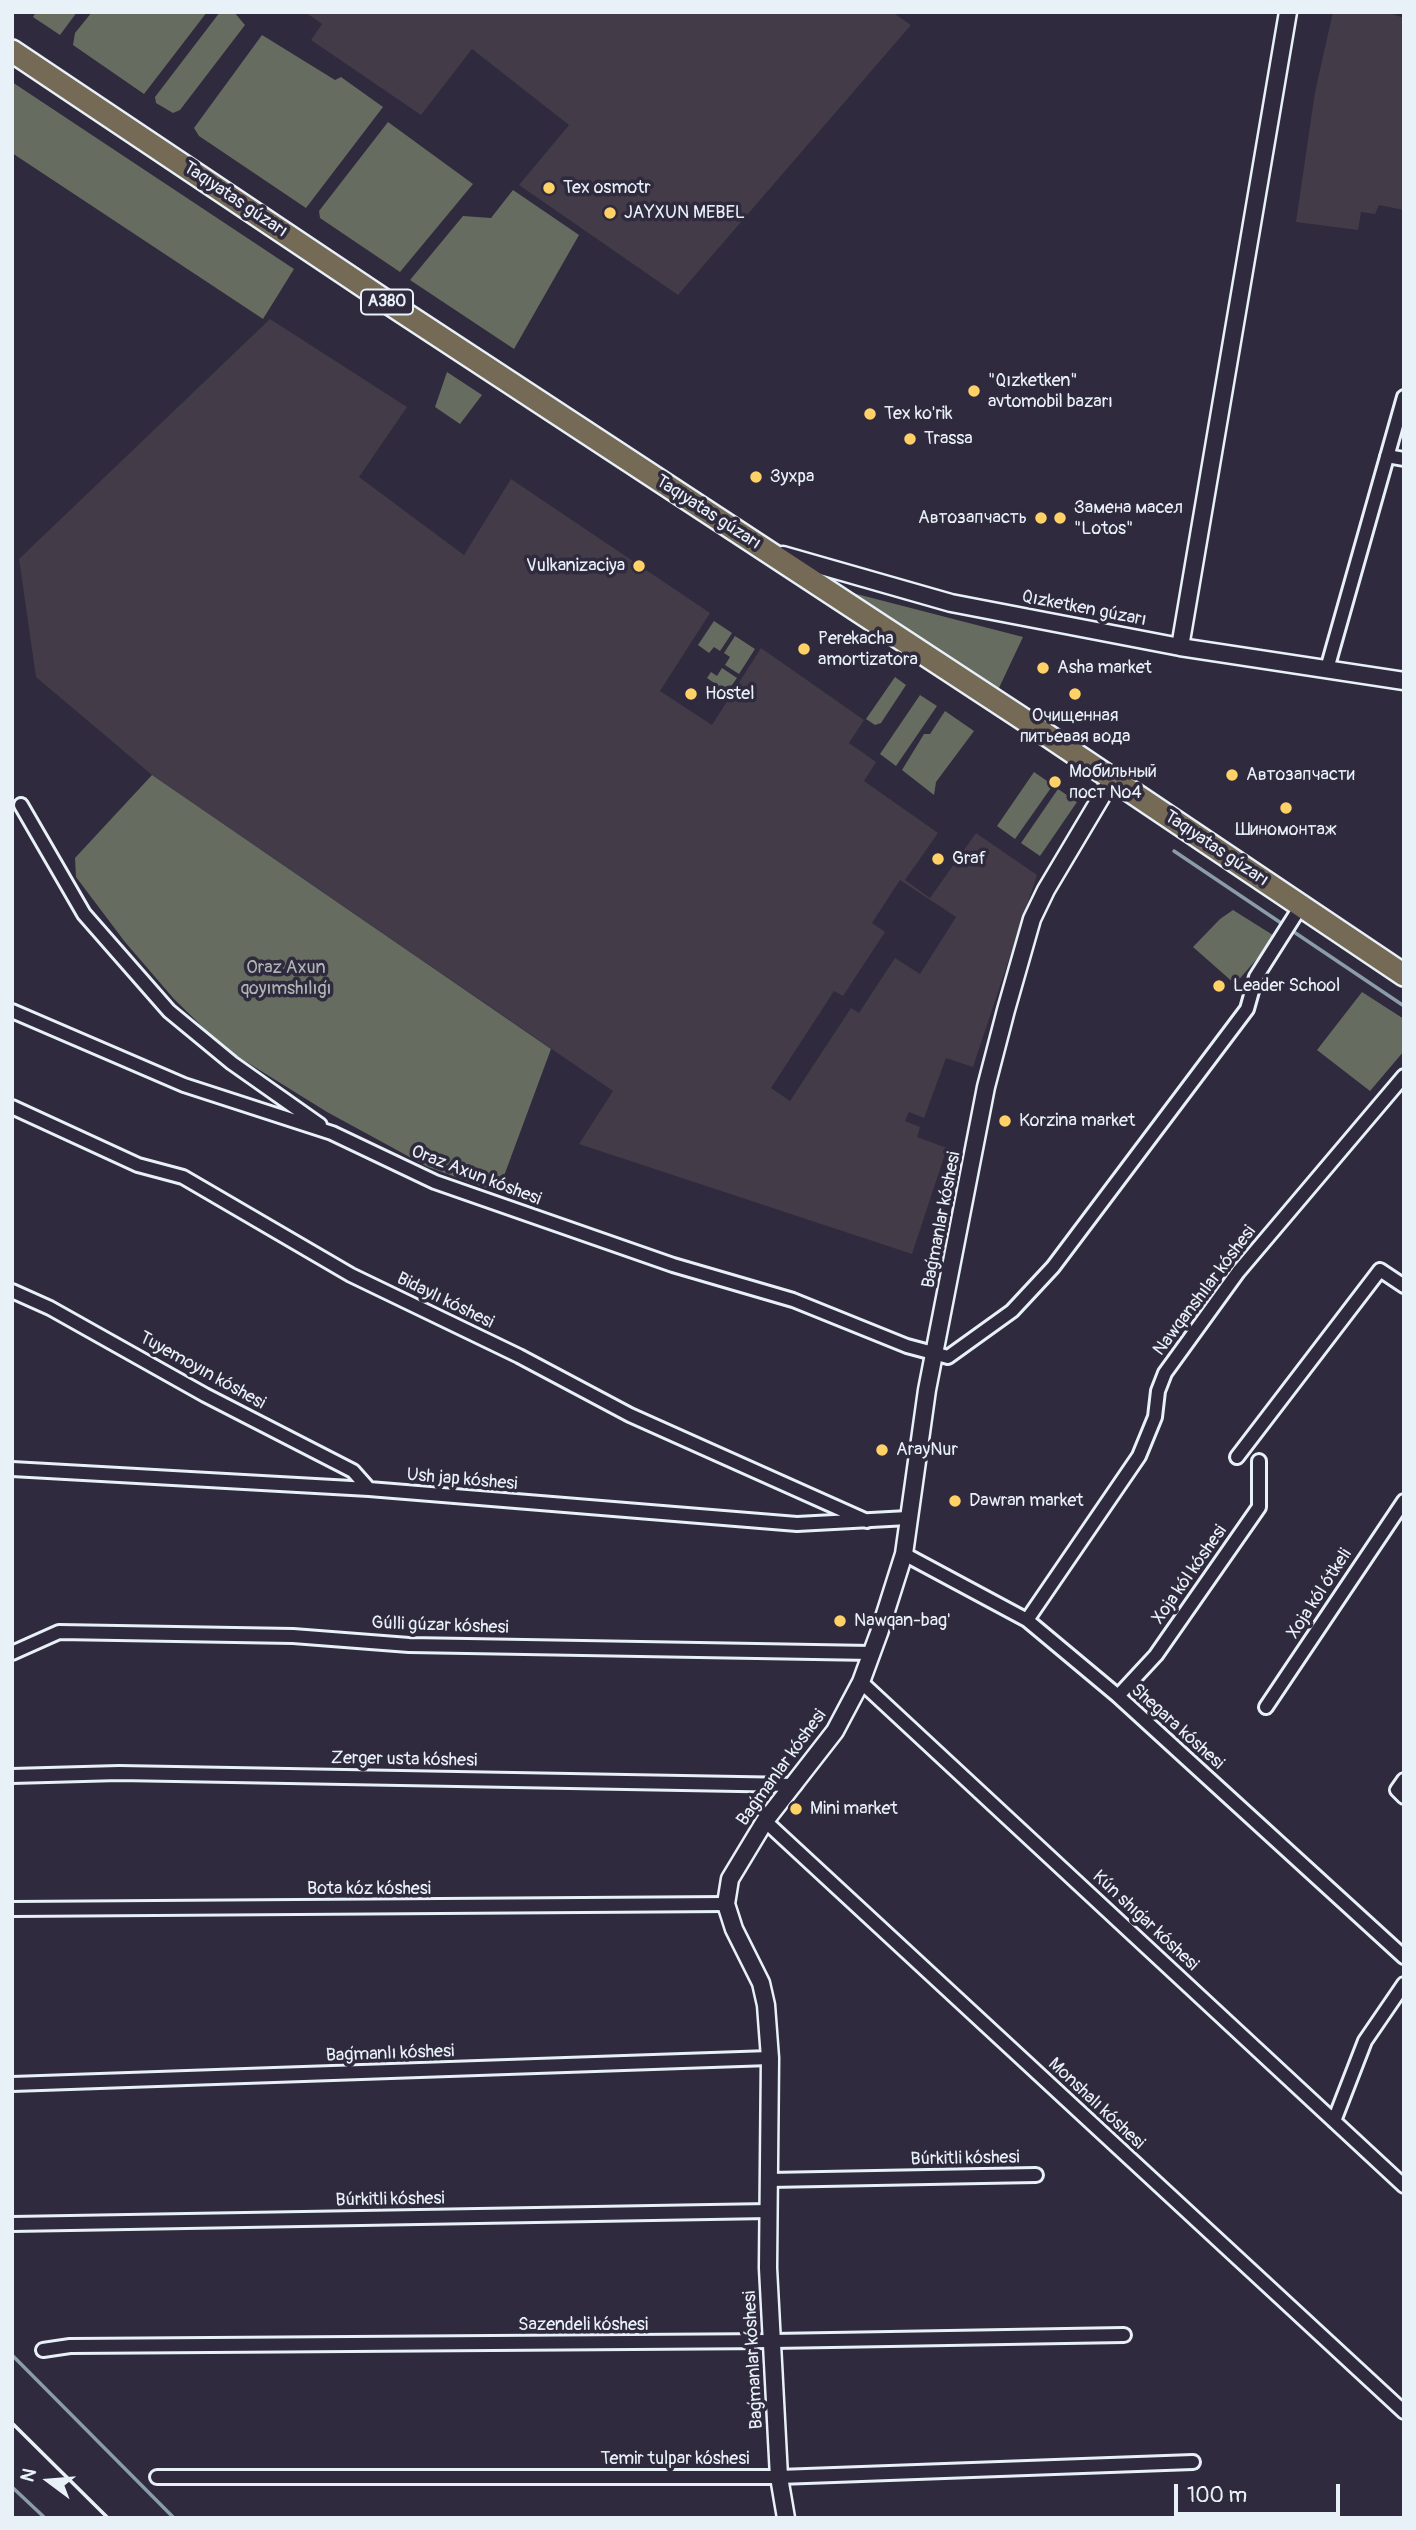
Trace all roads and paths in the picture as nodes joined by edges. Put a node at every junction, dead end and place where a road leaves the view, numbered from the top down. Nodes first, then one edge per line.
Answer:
1 (1288, 12) edge
2 (12, 51) edge
3 (1404, 397) edge
4 (1387, 456) junction
5 (1404, 459) edge
6 (764, 548) junction
7 (1180, 647) junction
8 (1328, 669) junction
9 (1404, 681) edge
10 (1112, 779) junction
11 (21, 805) dead end
12 (1301, 906) junction
13 (1404, 975) edge
14 (12, 1011) edge
15 (1404, 1076) edge
16 (12, 1107) edge
17 (332, 1133) junction
18 (1404, 1286) edge
19 (12, 1291) edge
20 (935, 1353) junction
21 (1237, 1457) dead end
22 (1259, 1461) dead end
23 (12, 1469) edge
24 (369, 1489) junction
25 (1404, 1501) edge
26 (908, 1518) junction
27 (867, 1521) junction
28 (904, 1555) junction
29 (1027, 1620) junction
30 (12, 1653) edge
31 (872, 1653) junction
32 (861, 1682) junction
33 (1118, 1696) junction
34 (1266, 1707) dead end
35 (12, 1776) edge
36 (795, 1785) junction
37 (765, 1821) junction
38 (726, 1904) junction
39 (12, 1909) edge
40 (1403, 1954) edge
41 (1404, 1984) edge
42 (769, 2058) junction
43 (12, 2084) edge
44 (1334, 2122) junction
45 (1035, 2175) dead end
46 (769, 2180) junction
47 (1404, 2186) edge
48 (769, 2211) junction
49 (12, 2224) edge
50 (1124, 2335) dead end
51 (773, 2341) junction
52 (43, 2350) dead end
53 (1404, 2412) edge
54 (1193, 2462) dead end
55 (157, 2477) dead end
56 (779, 2477) junction
57 (786, 2518) edge

1 - 7 street
2 - 6 highway, Taqıyatas gúzarı / A380
3 - 4 street
4 - 5 street
4 - 8 street
6 - 7 street, Qızketken gúzarı
6 - 10 highway, Taqıyatas gúzarı / A380
7 - 8 street, Qızketken gúzarı
8 - 9 street, Qızketken gúzarı
10 - 12 highway, Taqıyatas gúzarı / A380
10 - 20 street, Baǵmanlar kóshesi
11 - 17 street
12 - 13 highway, Taqıyatas gúzarı / A380
12 - 20 street
14 - 17 street, Oraz Axun kóshesi
15 - 29 street, Nawqanshılar kóshesi
16 - 27 street, Bidaylı kóshesi
17 - 20 street, Oraz Axun kóshesi
18 - 21 street
19 - 24 street, Tuyemoyın kóshesi
20 - 26 street, Baǵmanlar kóshesi
22 - 33 street, Xoja kól kóshesi
23 - 24 street, Ush jap kóshesi
24 - 27 street, Ush jap kóshesi
25 - 34 street, Xoja kól ótkeli
26 - 27 street, Ush jap kóshesi
26 - 28 street, Baǵmanlar kóshesi
28 - 29 street, Shegara kóshesi
28 - 31 street, Baǵmanlar kóshesi
29 - 33 street, Shegara kóshesi
30 - 31 street, Gúlli gúzar kóshesi
31 - 32 street, Baǵmanlar kóshesi
32 - 36 street, Baǵmanlar kóshesi
32 - 44 street, Kún shıǵar kóshesi
33 - 40 street, Shegara kóshesi
35 - 36 street, Zerger usta kóshesi
36 - 37 street, Baǵmanlar kóshesi
37 - 38 street, Baǵmanlar kóshesi
37 - 53 street, Monshalı kóshesi
38 - 39 street, Bota kóz kóshesi
38 - 42 street, Baǵmanlar kóshesi
41 - 44 street
42 - 43 street, Baǵmanlı kóshesi
42 - 46 street, Baǵmanlar kóshesi
44 - 47 street, Kún shıǵar kóshesi
45 - 46 street, Búrkitli kóshesi
46 - 48 street, Baǵmanlar kóshesi
48 - 49 street, Búrkitli kóshesi
48 - 51 street, Baǵmanlar kóshesi
50 - 51 street, Sazendeli kóshesi
51 - 52 street, Sazendeli kóshesi
51 - 56 street, Baǵmanlar kóshesi
54 - 56 street, Temir tulpar kóshesi
55 - 56 street, Temir tulpar kóshesi
56 - 57 street, Baǵmanlar kóshesi

